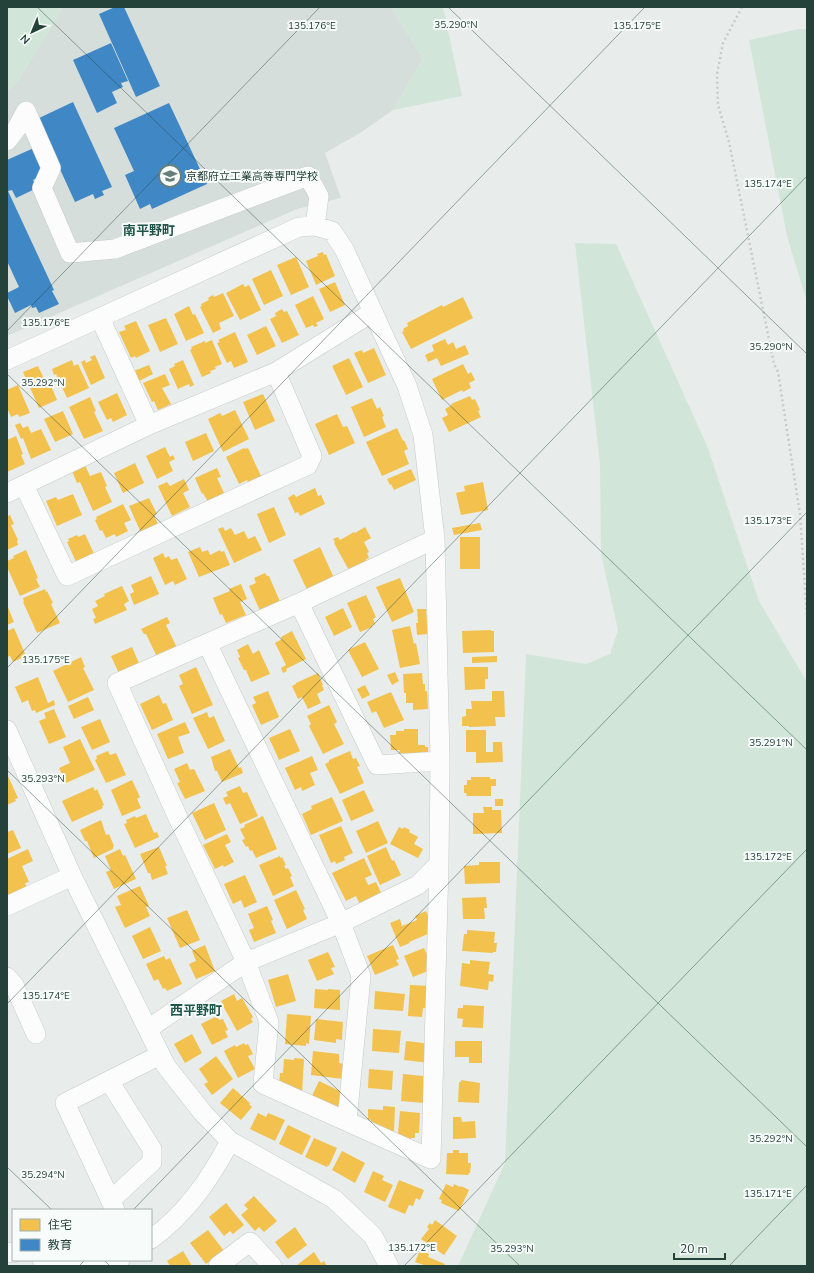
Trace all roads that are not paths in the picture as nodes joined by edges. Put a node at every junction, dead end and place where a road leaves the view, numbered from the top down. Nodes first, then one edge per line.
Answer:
1 (7, 141) edge
2 (315, 226) junction
3 (373, 312) junction
4 (100, 318) junction
5 (7, 360) edge
6 (276, 372) junction
7 (149, 425) junction
8 (24, 485) junction
9 (7, 493) edge
10 (435, 539) junction
11 (299, 602) junction
12 (207, 642) junction
13 (7, 730) edge
14 (440, 761) junction
15 (439, 864) junction
16 (72, 876) junction
17 (7, 906) edge
18 (340, 923) junction
19 (246, 962) junction
20 (7, 977) edge
21 (148, 1029) junction
22 (36, 1034) dead end
23 (160, 1055) junction
24 (109, 1081) junction
25 (346, 1121) junction
26 (230, 1141) junction
27 (112, 1205) edge
28 (152, 1238) edge
29 (46, 1261) edge
30 (118, 1263) edge
31 (218, 1266) edge
32 (272, 1266) edge
33 (388, 1266) edge

1 - 2 street
2 - 3 street
2 - 4 street
3 - 6 street
3 - 10 street
4 - 5 street
4 - 7 street
6 - 7 street
6 - 8 street
7 - 8 street
8 - 9 street
10 - 11 street
10 - 14 street
11 - 12 street
11 - 14 street
12 - 18 street
12 - 19 street
13 - 16 street
14 - 15 street
15 - 18 street
15 - 25 street
16 - 17 street
16 - 21 street
18 - 19 street
18 - 25 street
19 - 21 street
19 - 25 street
20 - 22 street
21 - 23 street
23 - 24 street
23 - 26 street
24 - 27 street
24 - 27 street
26 - 28 street
26 - 33 street
29 - 30 street
31 - 32 street

